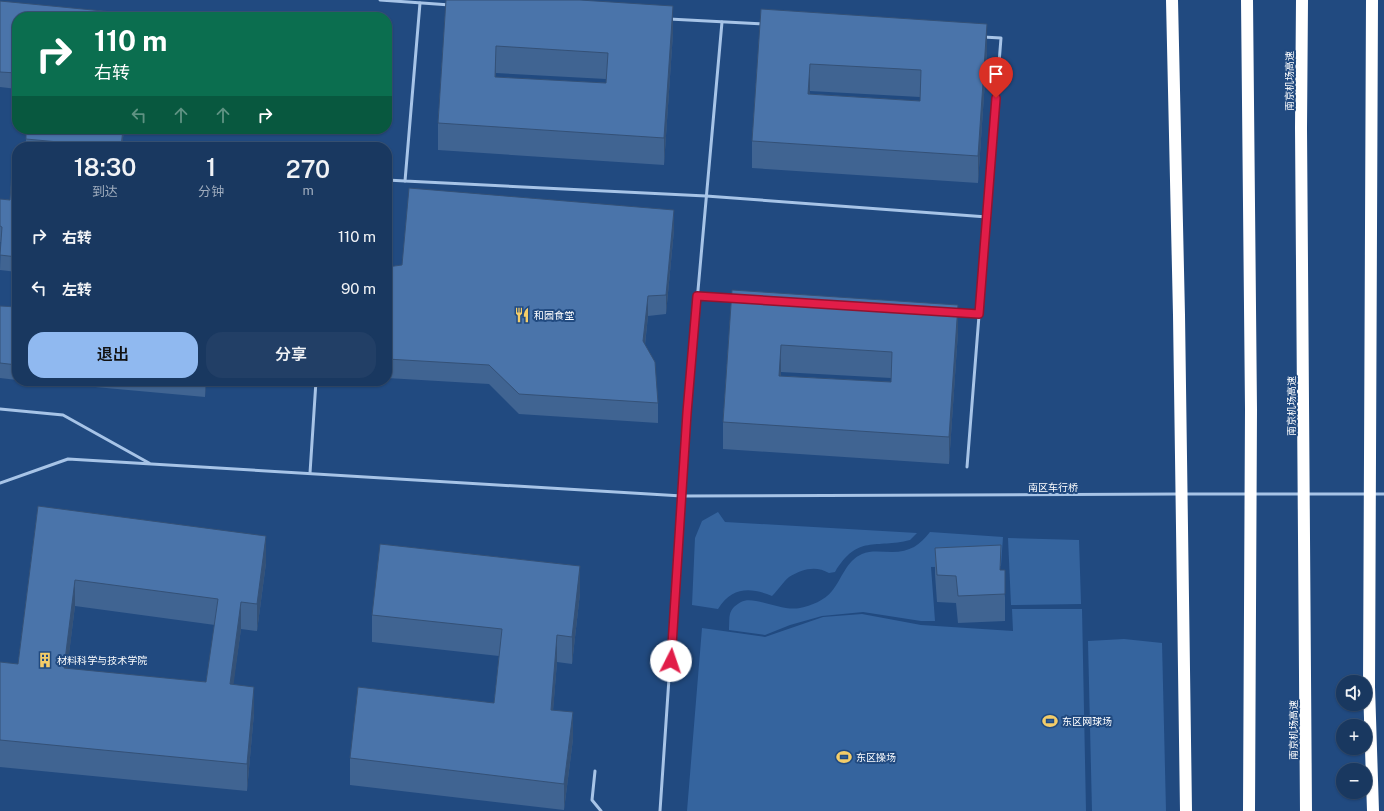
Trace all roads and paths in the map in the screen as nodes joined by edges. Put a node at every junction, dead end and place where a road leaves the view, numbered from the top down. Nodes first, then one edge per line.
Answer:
1 (380, 0) edge
2 (1172, 0) edge
3 (1248, 0) edge
4 (1302, 0) edge
5 (1372, 0) edge
6 (420, 3) junction
7 (452, 5) edge
8 (666, 18) edge
9 (722, 22) junction
10 (768, 25) edge
11 (978, 37) edge
12 (392, 180) edge
13 (405, 181) junction
14 (706, 196) junction
15 (987, 217) junction
16 (697, 296) junction
17 (736, 298) edge
18 (948, 312) edge
19 (979, 314) junction
20 (316, 386) edge
21 (0, 409) edge
22 (151, 463) junction
23 (967, 467) dead end
24 (310, 474) junction
25 (0, 483) edge
26 (1384, 494) edge
27 (682, 496) junction
28 (595, 771) dead end
29 (601, 811) edge
30 (660, 811) edge
31 (1186, 811) edge
32 (1249, 811) edge
33 (1306, 811) edge
34 (1373, 811) edge

1 - 6 lane
2 - 31 highway
3 - 32 highway
4 - 33 highway, 南京机场高速
5 - 34 highway
6 - 7 lane
6 - 13 lane
8 - 9 lane
9 - 10 lane
9 - 14 lane
11 - 15 lane
12 - 13 lane
13 - 14 lane
14 - 15 lane
14 - 16 lane
15 - 19 lane
16 - 17 lane
16 - 27 lane
18 - 19 lane
19 - 23 lane
20 - 24 lane
21 - 22 lane
22 - 24 lane, 南区车行桥
22 - 25 lane, 南区车行桥
24 - 27 lane, 南区车行桥
26 - 27 lane, 南区车行桥
27 - 30 lane
28 - 29 lane

